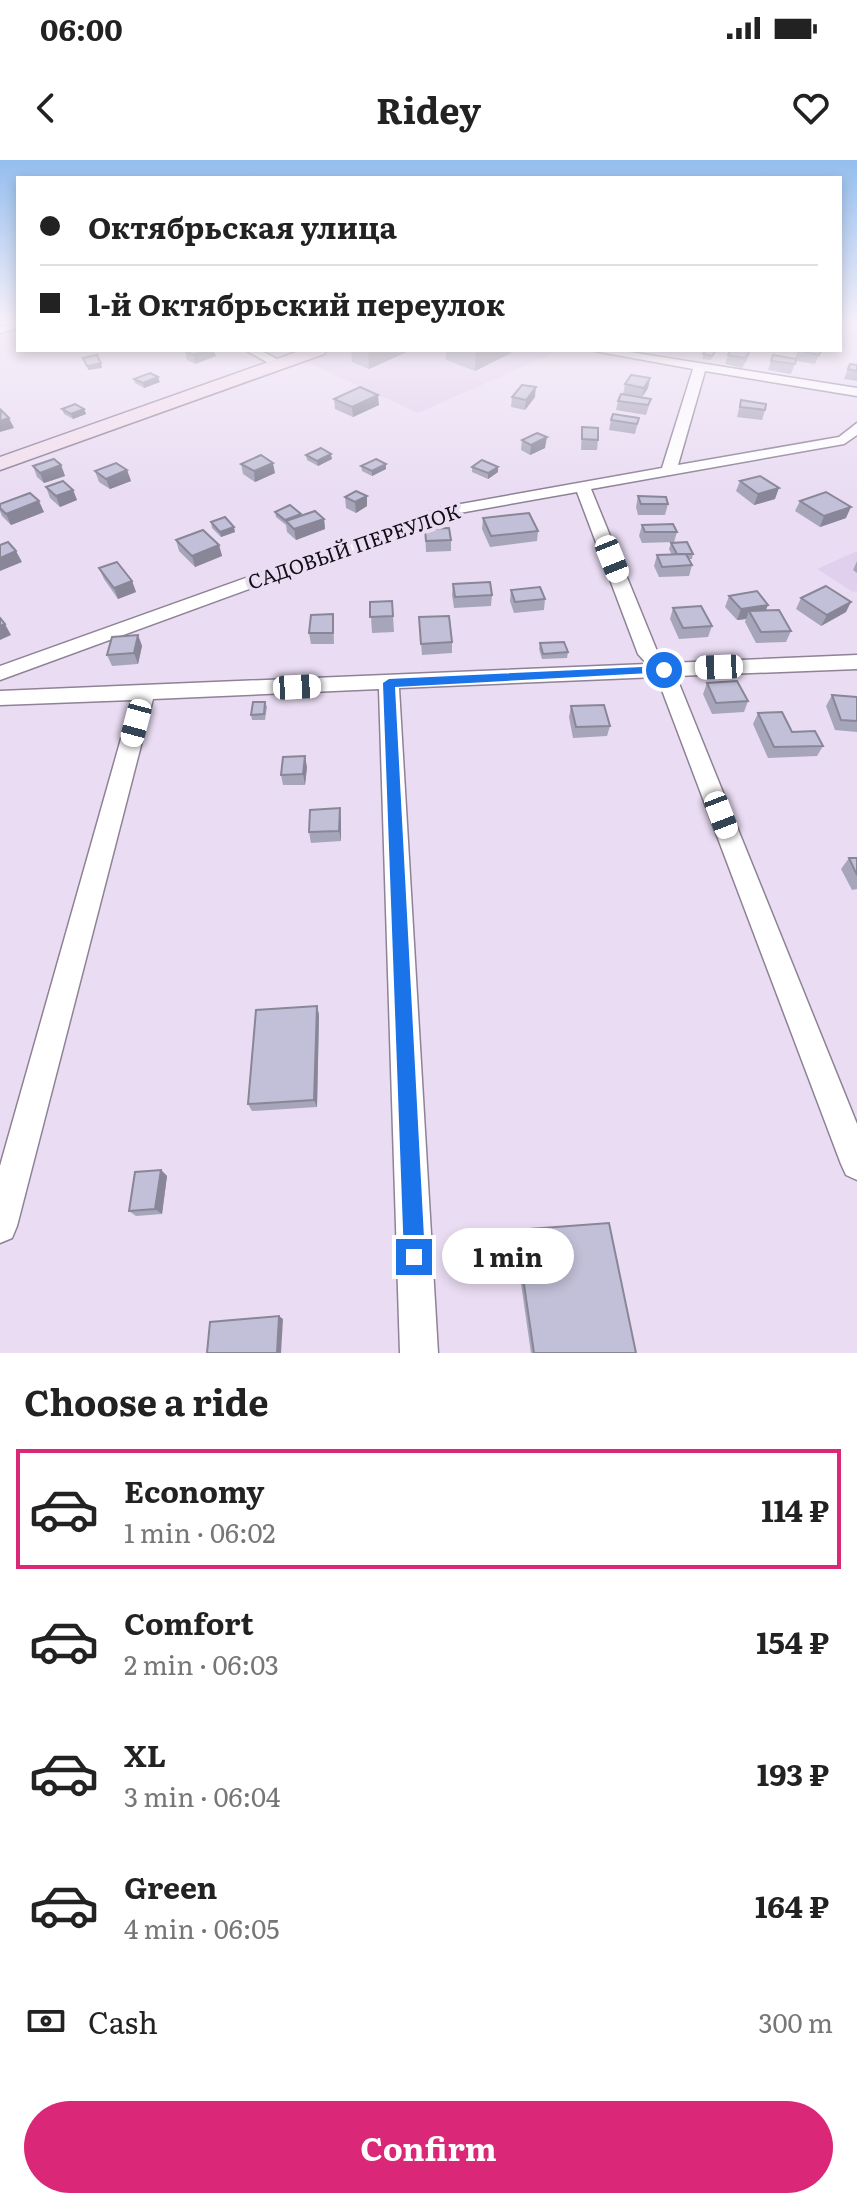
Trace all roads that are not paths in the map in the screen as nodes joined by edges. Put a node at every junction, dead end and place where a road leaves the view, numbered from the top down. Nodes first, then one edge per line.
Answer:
1 (239, 379) edge
2 (696, 379) edge
3 (773, 379) edge
4 (857, 392) edge
5 (857, 427) edge
6 (0, 464) edge
7 (669, 470) junction
8 (582, 485) junction
9 (857, 662) edge
10 (664, 670) junction
11 (0, 673) edge
12 (389, 683) junction
13 (144, 693) junction
14 (0, 698) edge
15 (857, 1164) edge
16 (0, 1226) edge
17 (419, 1353) edge

1 - 6 main road
2 - 7 street
3 - 4 street
5 - 7 street, САДОВЫЙ ПЕРЕУЛОК
7 - 8 street, САДОВЫЙ ПЕРЕУЛОК
8 - 10 street
8 - 11 street, САДОВЫЙ ПЕРЕУЛОК
9 - 10 street
10 - 12 street
10 - 15 street
12 - 13 street
12 - 17 street
13 - 14 street
13 - 16 street

